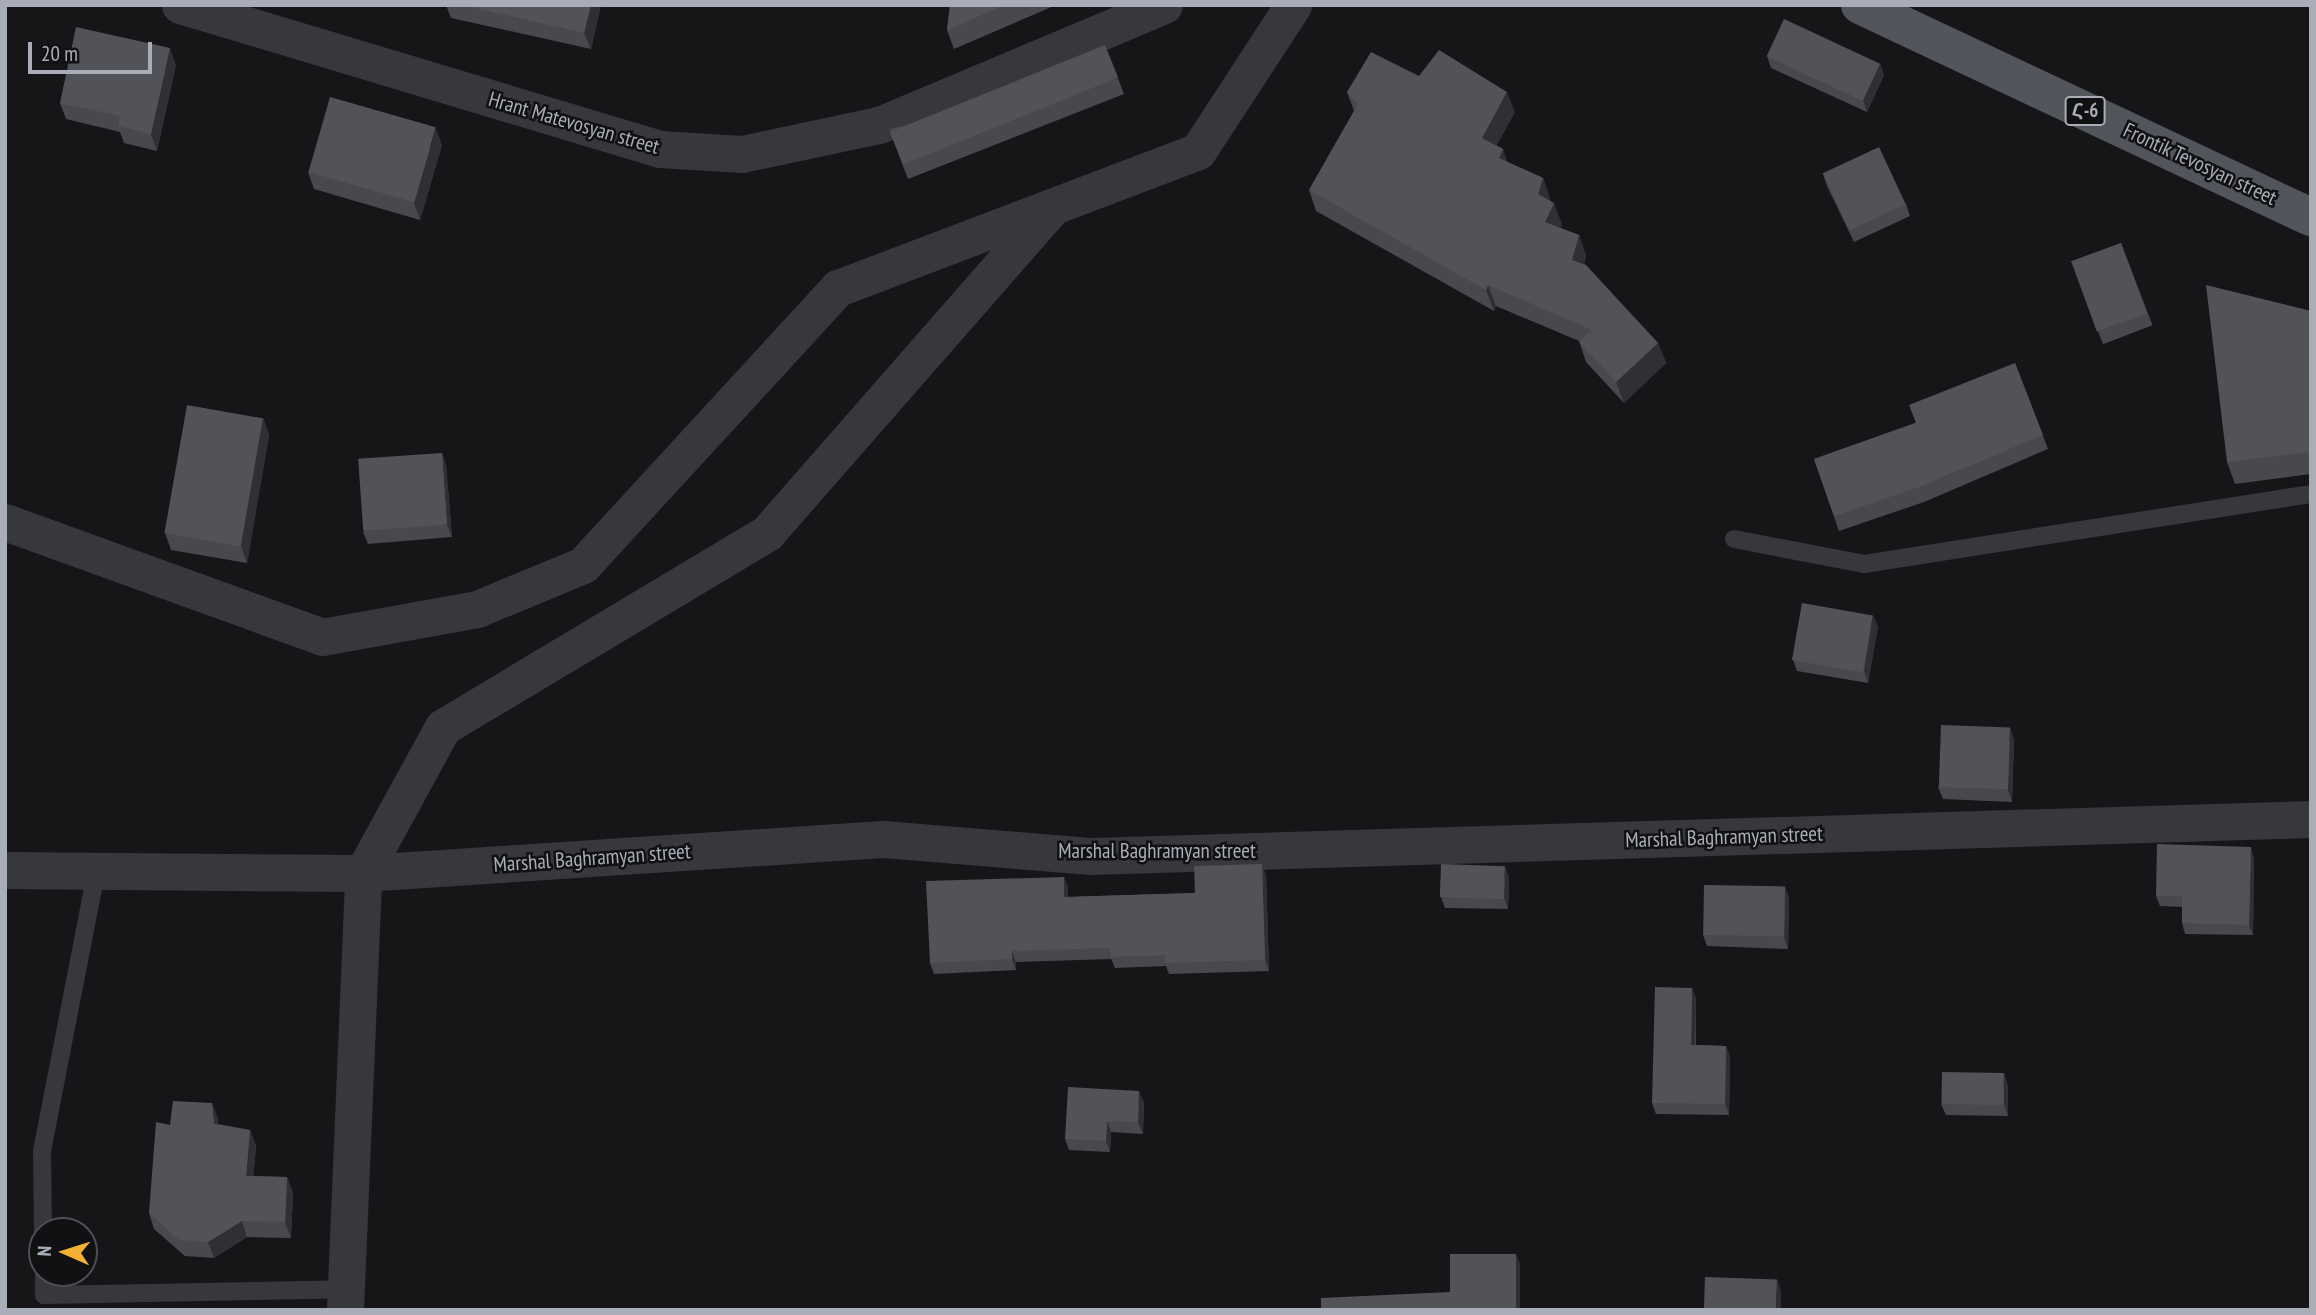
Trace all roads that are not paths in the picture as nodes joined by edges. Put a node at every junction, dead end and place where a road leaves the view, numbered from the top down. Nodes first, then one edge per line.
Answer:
1 (180, 5) edge
2 (1164, 5) edge
3 (1293, 5) edge
4 (1860, 5) edge
5 (1053, 206) junction
6 (2311, 216) edge
7 (2311, 494) edge
8 (5, 522) edge
9 (1734, 539) dead end
10 (2311, 819) edge
11 (97, 869) junction
12 (5, 870) edge
13 (363, 873) junction
14 (43, 1217) edge
15 (44, 1287) edge
16 (346, 1299) edge

1 - 2 street, Hrant Matevosyan street
3 - 5 street
4 - 6 main road, Frontik Tevosyan street / Հ-6
5 - 8 street
5 - 13 street
7 - 9 lane
10 - 13 street, Marshal Baghramyan street
11 - 12 street, Marshal Baghramyan street
11 - 13 street, Marshal Baghramyan street
11 - 14 lane
13 - 16 street
15 - 16 lane

